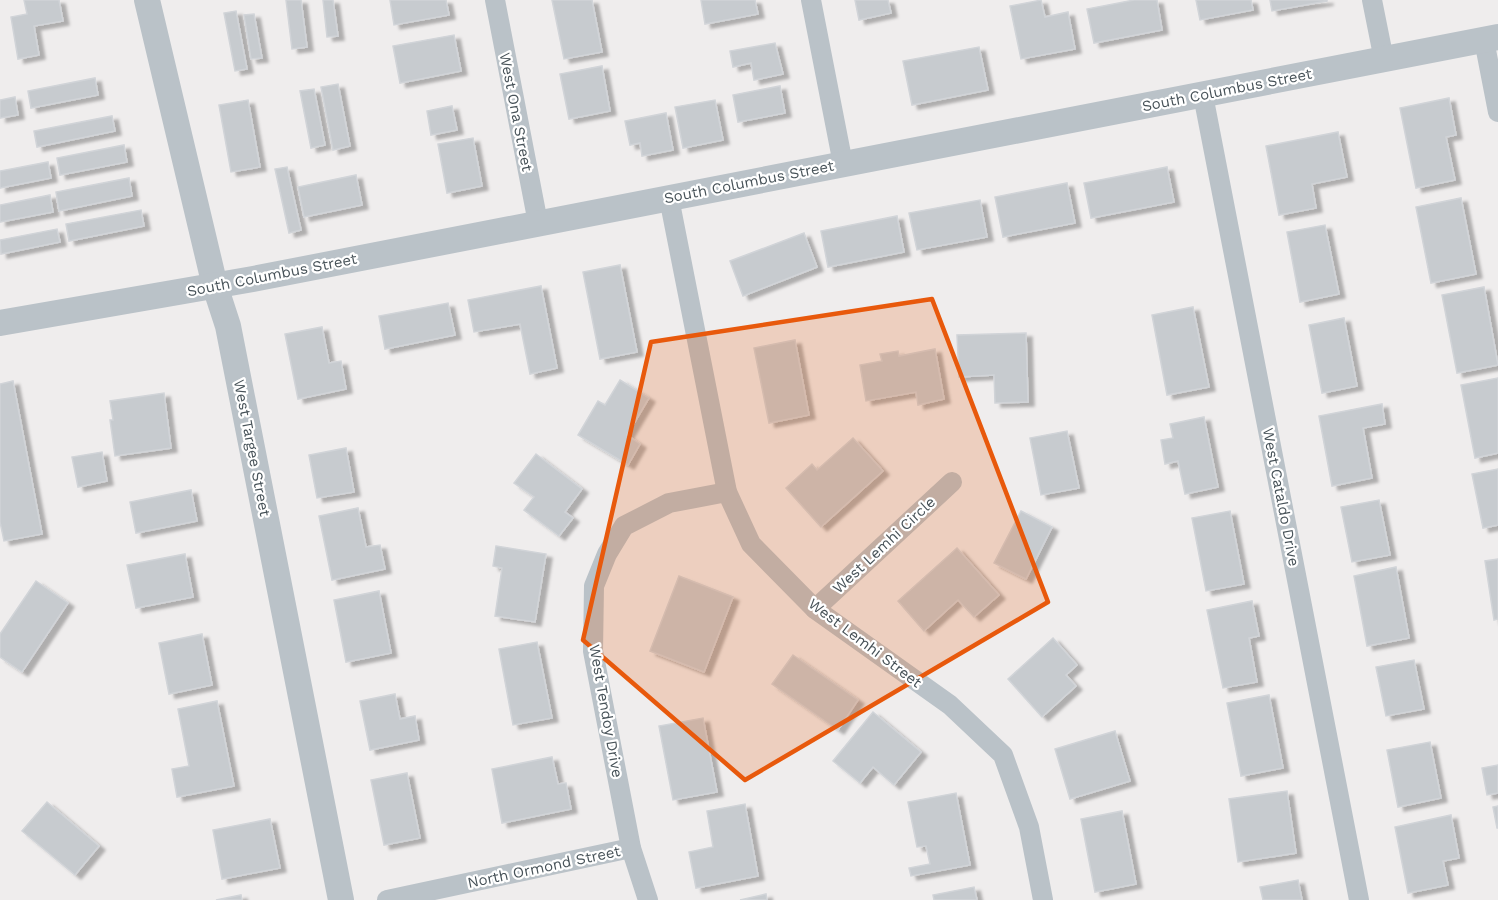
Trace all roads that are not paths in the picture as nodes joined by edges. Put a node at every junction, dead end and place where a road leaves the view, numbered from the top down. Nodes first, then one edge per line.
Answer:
1 (147, 0) edge
2 (495, 0) edge
3 (811, 0) edge
4 (1372, 0) edge
5 (1491, 39) edge
6 (1384, 60) junction
7 (1203, 95) junction
8 (1498, 112) edge
9 (843, 164) junction
10 (669, 198) junction
11 (538, 223) junction
12 (215, 286) junction
13 (0, 323) edge
14 (952, 482) dead end
15 (727, 492) junction
16 (815, 609) junction
17 (631, 848) junction
18 (341, 900) edge
19 (387, 900) edge
20 (648, 900) edge
21 (1043, 900) edge
22 (1359, 900) edge

1 - 12 street, West Targee Street
2 - 11 street, West Ona Street
3 - 9 street
4 - 6 street
5 - 6 street, South Columbus Street
5 - 8 street
6 - 7 street, South Columbus Street
7 - 9 street, South Columbus Street
7 - 22 street, West Cataldo Drive
9 - 10 street, South Columbus Street
10 - 11 street, South Columbus Street
10 - 15 street, West Lemhi Street
11 - 12 street, South Columbus Street
12 - 13 street, South Columbus Street
12 - 18 street, West Targee Street
14 - 16 street, West Lemhi Circle
15 - 16 street, West Lemhi Street
15 - 17 street, West Tendoy Drive
16 - 21 street, West Lemhi Street
17 - 19 street, North Ormond Street
17 - 20 street, West Tendoy Drive

